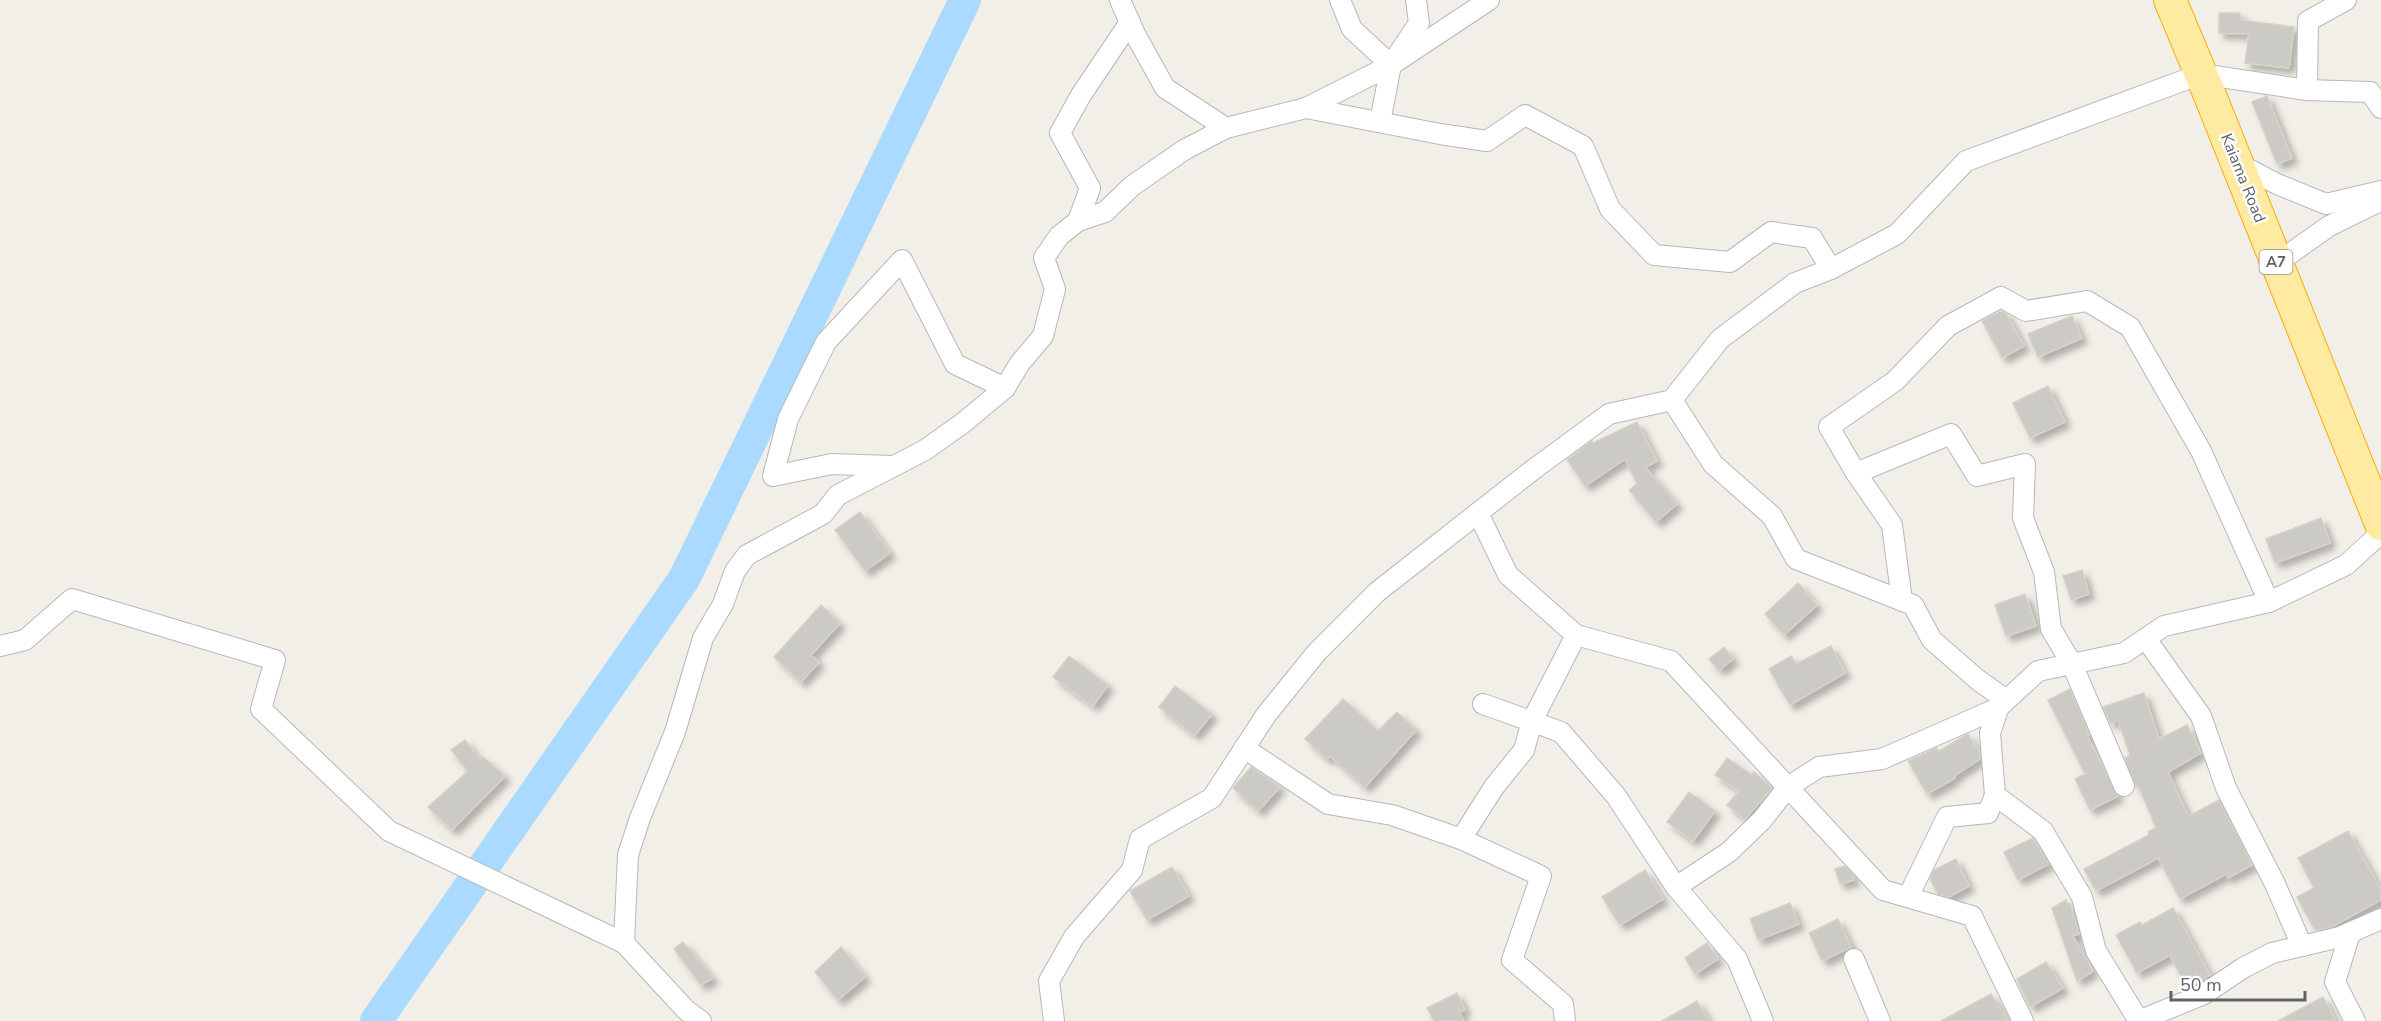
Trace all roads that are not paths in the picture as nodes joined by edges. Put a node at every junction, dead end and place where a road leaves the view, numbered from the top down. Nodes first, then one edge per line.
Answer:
1 (1120, 0) edge
2 (1340, 0) edge
3 (1416, 0) edge
4 (1489, 0) edge
5 (2170, 0) edge
6 (2346, 0) edge
7 (1130, 22) junction
8 (1391, 65) junction
9 (2201, 74) junction
10 (2307, 90) junction
11 (1306, 108) junction
12 (2381, 108) edge
13 (1380, 122) junction
14 (1226, 128) junction
15 (2237, 163) junction
16 (2381, 191) edge
17 (2381, 200) edge
18 (1078, 220) junction
19 (2277, 262) junction
20 (1831, 269) junction
21 (1005, 388) junction
22 (1672, 399) junction
23 (894, 466) junction
24 (1856, 473) junction
25 (1478, 513) junction
26 (2381, 524) edge
27 (2381, 533) edge
28 (1902, 601) junction
29 (2269, 602) junction
30 (1576, 635) junction
31 (2145, 639) junction
32 (0, 646) edge
33 (2072, 664) junction
34 (1483, 704) dead end
35 (1998, 708) junction
36 (1532, 722) junction
37 (1244, 748) junction
38 (2124, 786) dead end
39 (1788, 787) junction
40 (1995, 795) junction
41 (1461, 839) junction
42 (1676, 887) junction
43 (1908, 897) junction
44 (2381, 919) edge
45 (2350, 933) junction
46 (624, 943) junction
47 (2302, 946) junction
48 (1854, 959) dead end
49 (700, 1021) edge
50 (1054, 1021) edge
51 (1565, 1021) edge
52 (1763, 1021) edge
53 (1880, 1021) edge
54 (2023, 1021) edge
55 (2139, 1021) edge
56 (2355, 1021) edge

1 - 7 street
2 - 8 street
3 - 8 street
4 - 8 street
5 - 9 highway, Kaiama Road / A7
6 - 10 street
7 - 14 street
7 - 18 street
8 - 11 street
8 - 13 street
9 - 10 street
9 - 15 highway, Kaiama Road / A7
9 - 20 street
10 - 12 street
11 - 13 street
11 - 14 street
13 - 20 street
14 - 18 street
15 - 16 street
15 - 19 highway, Kaiama Road / A7
17 - 19 street
18 - 21 street
19 - 26 highway, Kaiama Road / A7
20 - 22 street
21 - 23 street
21 - 23 street
22 - 25 street
22 - 28 street
23 - 46 street
24 - 28 street
24 - 29 street
24 - 33 street
25 - 30 street
25 - 37 street
27 - 29 street
28 - 35 street
29 - 31 street
30 - 36 street
30 - 39 street
31 - 33 street
31 - 47 street
32 - 46 street
33 - 35 street
33 - 38 street
34 - 36 street
35 - 39 street
35 - 40 street
36 - 41 street
36 - 42 street
37 - 41 street
37 - 50 street
39 - 42 street
39 - 43 street
40 - 43 street
40 - 55 street
41 - 51 street
42 - 52 street
43 - 54 street
44 - 45 street
45 - 47 street
45 - 56 street
46 - 49 street
47 - 55 street
48 - 53 street

